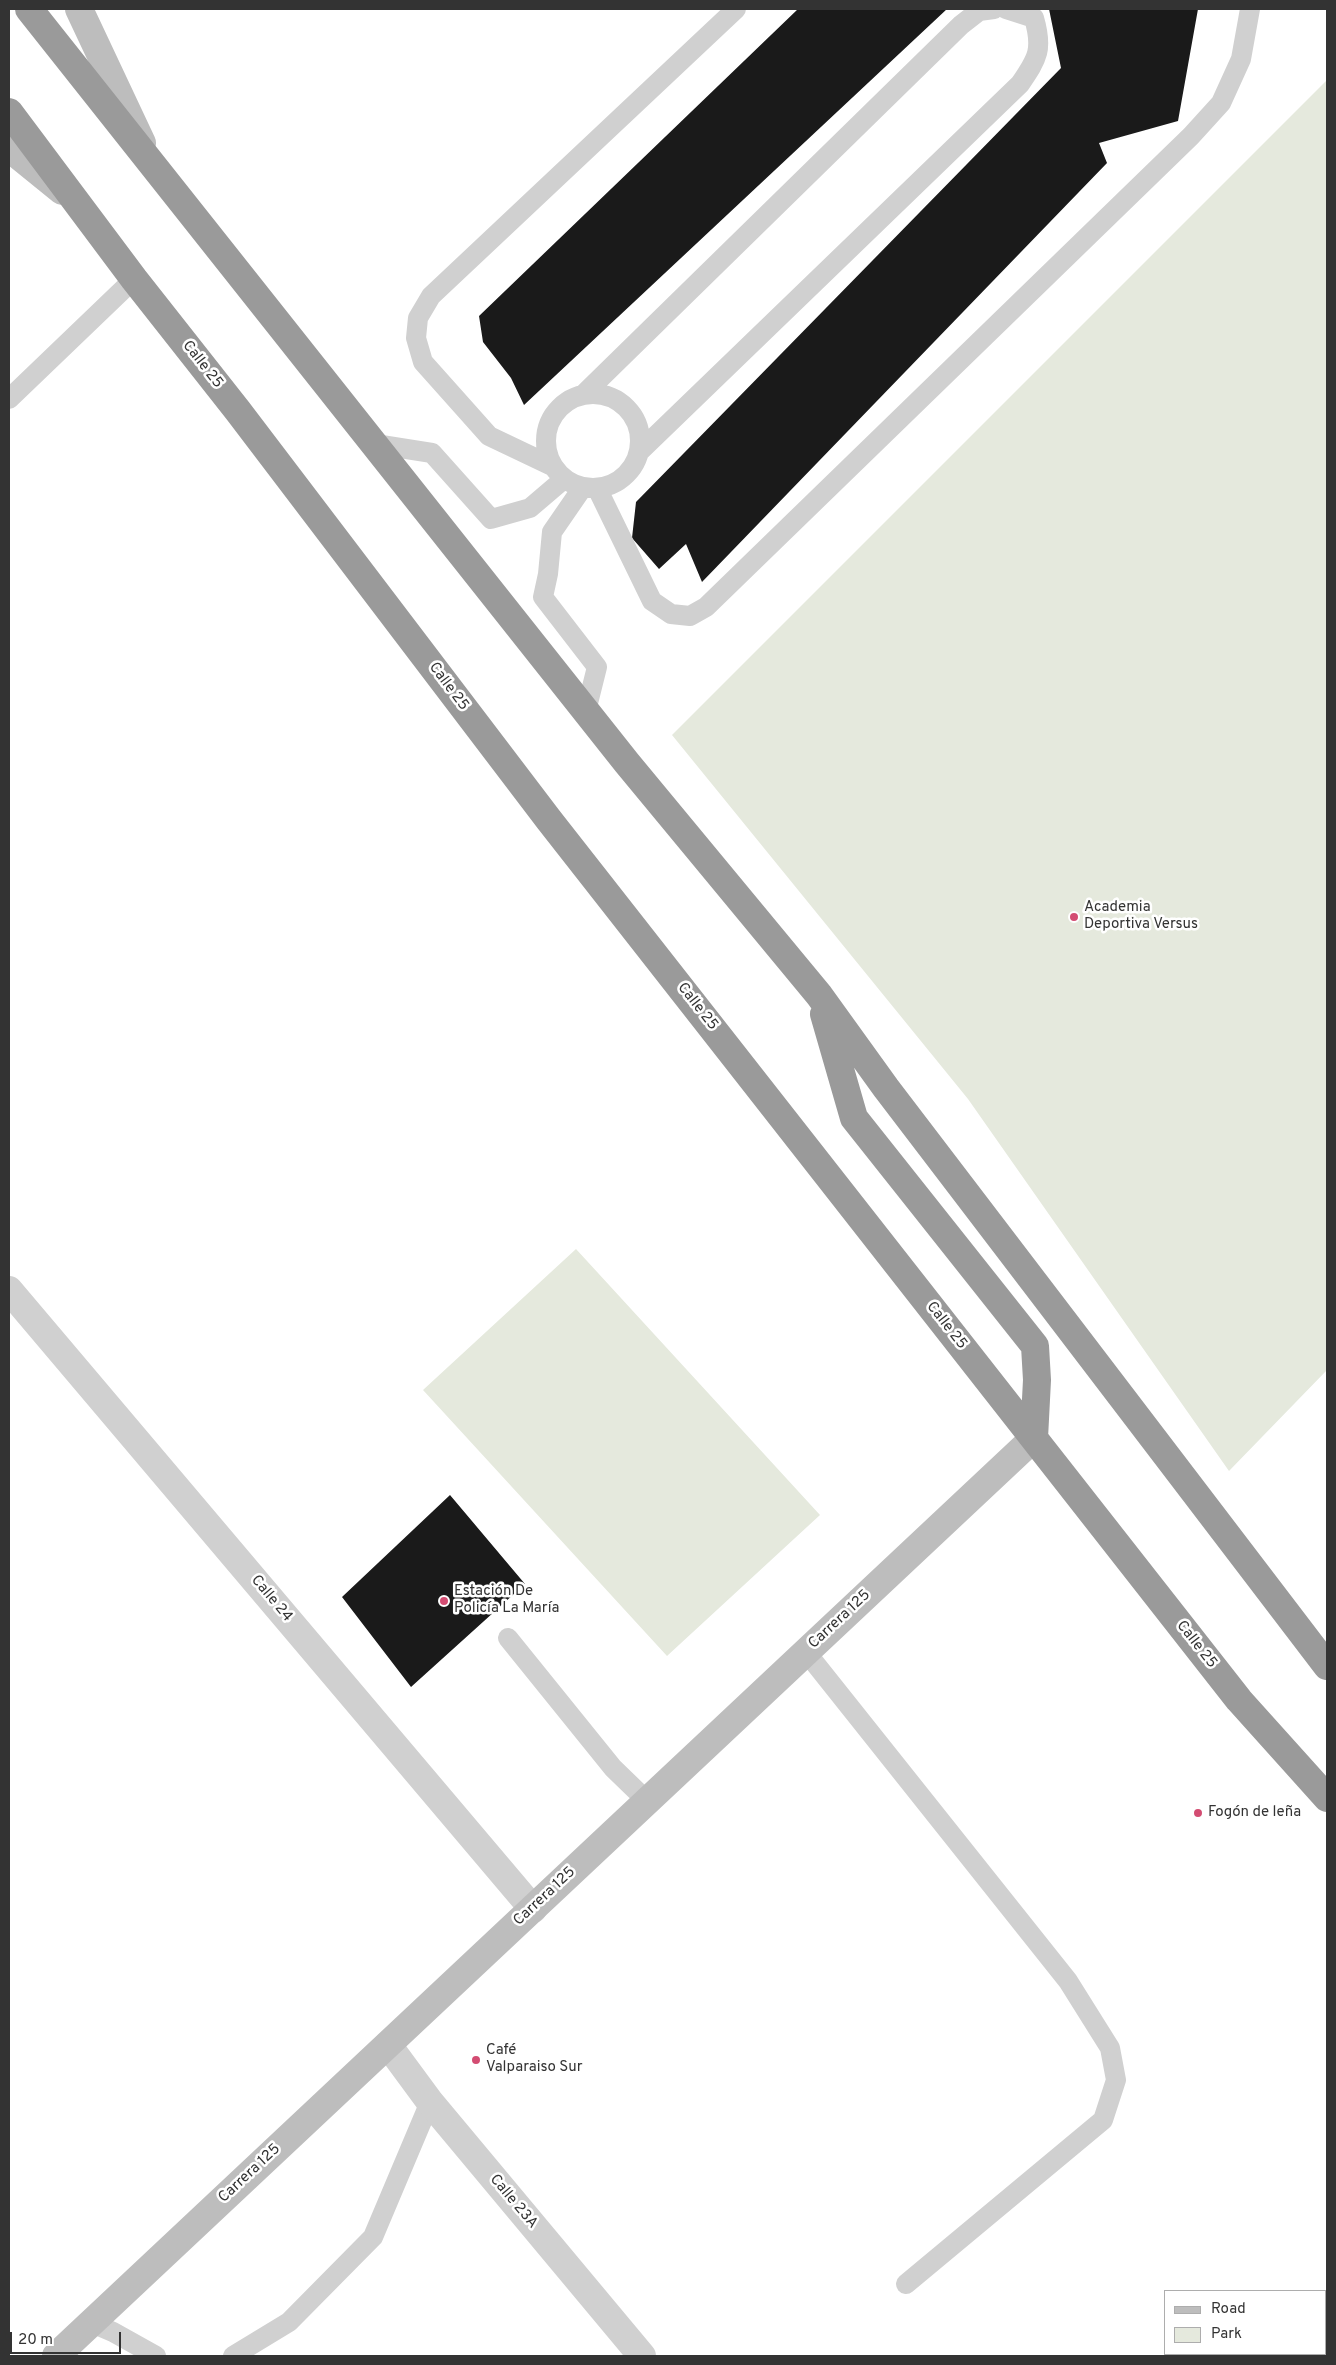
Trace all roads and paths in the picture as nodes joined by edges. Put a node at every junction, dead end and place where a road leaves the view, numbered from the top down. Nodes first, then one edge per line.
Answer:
1 (29, 9) edge
2 (79, 9) edge
3 (736, 9) edge
4 (994, 9) edge
5 (1006, 9) edge
6 (1250, 9) edge
7 (9, 112) edge
8 (9, 148) edge
9 (149, 158) junction
10 (80, 205) junction
11 (134, 279) junction
12 (585, 393) junction
13 (9, 400) edge
14 (375, 444) junction
15 (639, 452) junction
16 (558, 472) junction
17 (590, 488) junction
18 (586, 711) junction
19 (819, 995) junction
20 (9, 1290) edge
21 (1034, 1438) junction
22 (508, 1638) dead end
23 (806, 1652) junction
24 (1327, 1666) edge
25 (1327, 1798) edge
26 (647, 1801) junction
27 (533, 1909) junction
28 (388, 2045) junction
29 (430, 2102) junction
30 (906, 2284) dead end
31 (92, 2323) junction
32 (56, 2356) edge
33 (156, 2356) edge
34 (233, 2356) edge
35 (642, 2356) edge

1 - 9 highway
2 - 9 main road
3 - 16 lane
4 - 12 lane
5 - 15 lane
6 - 17 lane
7 - 10 highway, Calle 25
8 - 10 main road, Calle 25
9 - 14 highway
10 - 11 highway, Calle 25
11 - 13 lane
11 - 21 highway, Calle 25
12 - 15 lane
12 - 16 lane
14 - 16 lane
14 - 18 highway
15 - 17 lane
16 - 17 lane
17 - 18 lane
18 - 19 highway
19 - 21 highway
19 - 24 highway
20 - 27 street, Calle 24
21 - 23 main road, Carrera 125
21 - 25 highway, Calle 25
22 - 26 lane
23 - 26 main road, Carrera 125
23 - 30 lane
26 - 27 main road, Carrera 125
27 - 28 main road, Carrera 125
28 - 29 street, Calle 23A
28 - 31 main road, Carrera 125
29 - 34 lane
29 - 35 street, Calle 23A
31 - 32 main road, Carrera 125
31 - 33 lane

